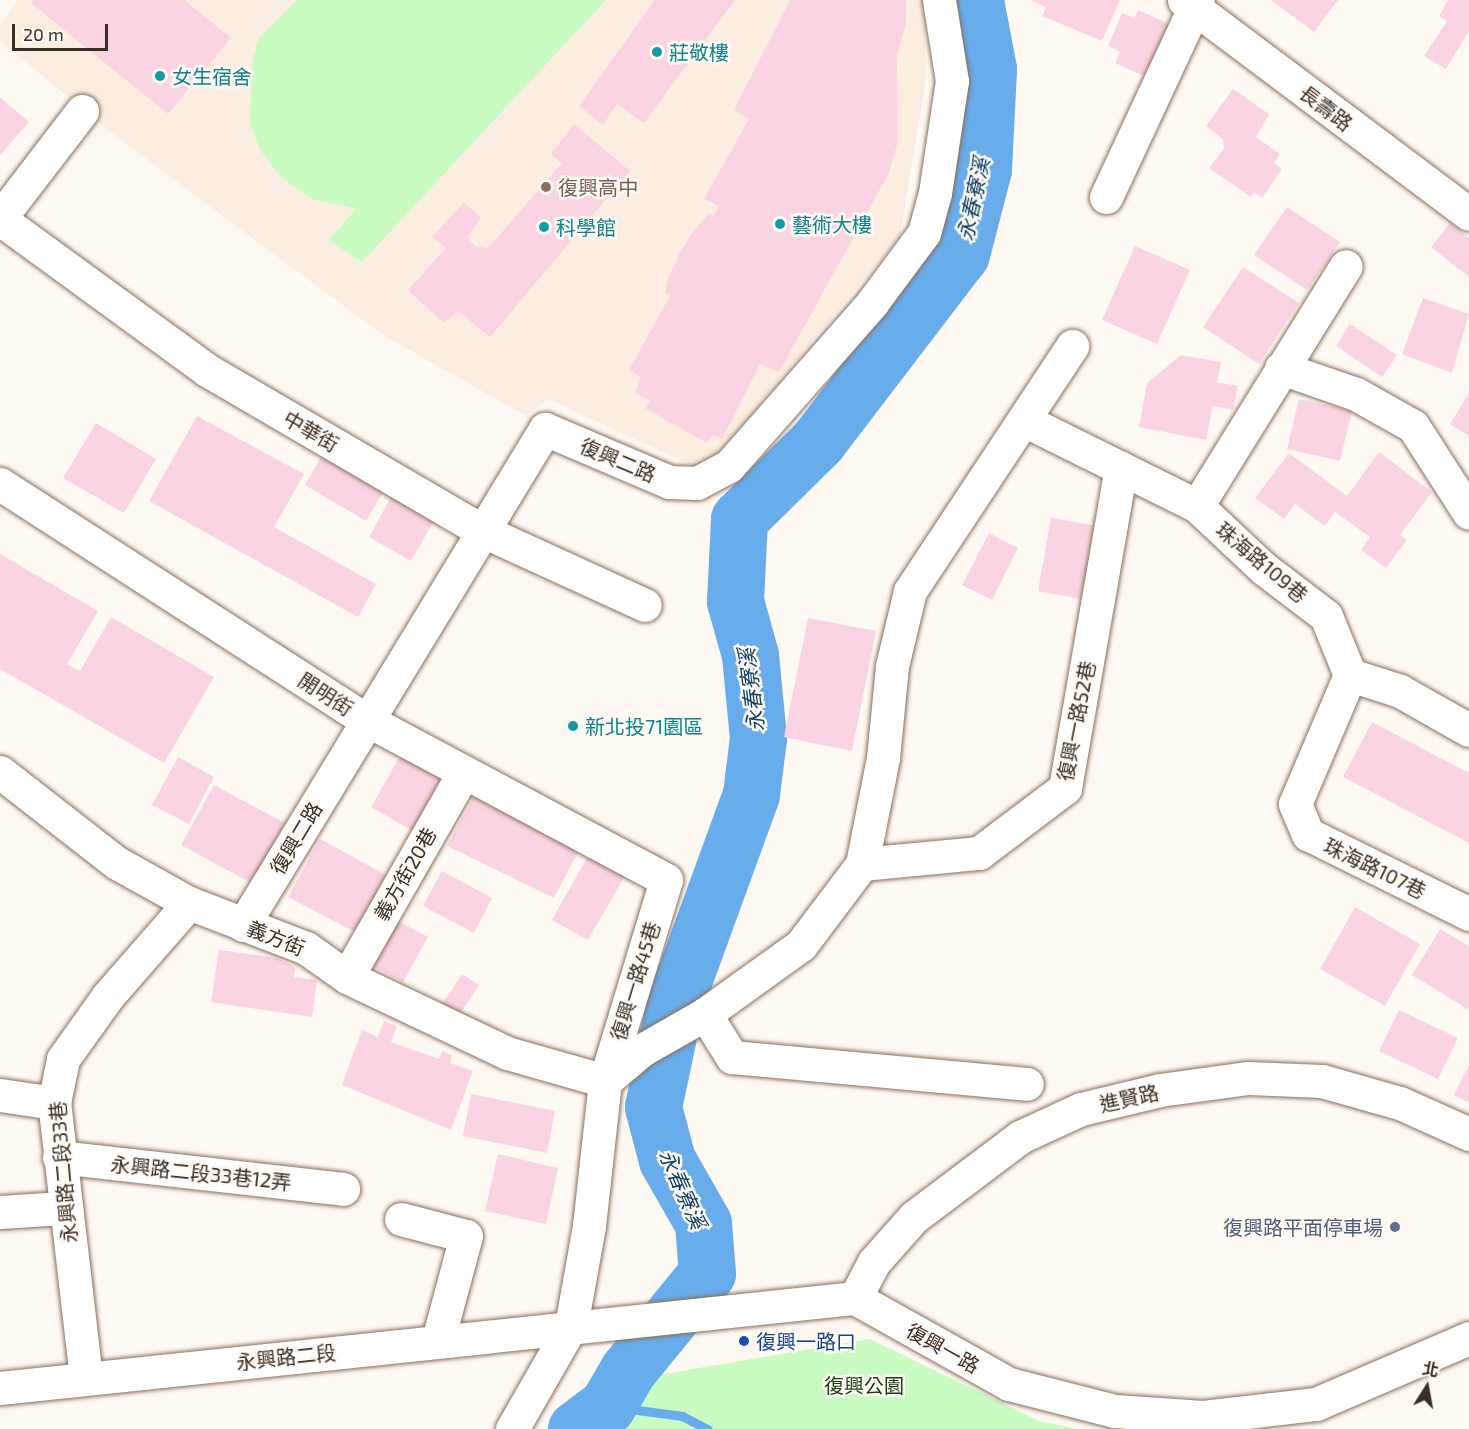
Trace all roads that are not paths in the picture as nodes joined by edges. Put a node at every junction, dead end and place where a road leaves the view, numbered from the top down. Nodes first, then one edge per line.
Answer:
1 (939, 0) edge
2 (1191, 3) edge
3 (82, 111) dead end
4 (1106, 196) dead end
5 (1469, 214) edge
6 (0, 218) edge
7 (1346, 266) dead end
8 (1072, 346) dead end
9 (1281, 368) junction
10 (1024, 420) junction
11 (1121, 468) junction
12 (0, 484) edge
13 (1197, 506) junction
14 (1469, 513) edge
15 (481, 530) junction
16 (645, 605) dead end
17 (1350, 675) junction
18 (365, 719) junction
19 (1469, 730) edge
20 (464, 771) junction
21 (0, 772) edge
22 (862, 864) junction
23 (666, 880) joint
24 (189, 903) junction
25 (1469, 914) edge
26 (243, 925) junction
27 (347, 977) junction
28 (705, 1014) junction
29 (605, 1082) junction
30 (1027, 1084) dead end
31 (0, 1095) edge
32 (54, 1103) junction
33 (1469, 1134) edge
34 (59, 1157) junction
35 (343, 1189) dead end
36 (63, 1208) junction
37 (0, 1212) edge
38 (401, 1219) dead end
39 (855, 1298) junction
40 (571, 1326) junction
41 (1469, 1338) edge
42 (438, 1340) junction
43 (86, 1378) junction
44 (0, 1388) edge
45 (1318, 1416) edge
46 (512, 1429) edge

1 - 15 street, 復興二路
2 - 4 street
2 - 5 street, 長壽路
3 - 6 street
6 - 15 street, 中華街
7 - 9 street
8 - 10 street
9 - 13 street
9 - 14 street
10 - 11 street, 珠海路109巷
10 - 22 street
11 - 13 street, 珠海路109巷
11 - 22 street, 復興一路52巷
12 - 18 street, 開明街
13 - 17 street, 珠海路109巷
15 - 16 street, 中華街
15 - 18 street, 復興二路
17 - 19 street
17 - 25 street, 珠海路107巷
18 - 20 street, 開明街
18 - 26 street, 復興二路
20 - 23 street, 開明街
20 - 27 street, 義方街20巷
21 - 24 street, 義方街
22 - 28 street
23 - 29 street, 復興一路45巷
24 - 26 street, 義方街
24 - 32 street, 永興路二段33巷
26 - 27 street, 義方街
27 - 29 street, 義方街
28 - 29 street
28 - 30 street
29 - 40 street
31 - 32 street
32 - 34 street, 永興路二段33巷
33 - 39 street, 進賢路
34 - 35 street, 永興路二段33巷12弄
34 - 36 street, 永興路二段33巷
36 - 37 street
36 - 43 street, 永興路二段33巷
38 - 42 street
39 - 40 street
39 - 45 street, 復興一路
40 - 42 street, 永興路二段
40 - 46 street
41 - 45 street, 復興一路
42 - 43 street, 永興路二段
43 - 44 street, 永興路二段

